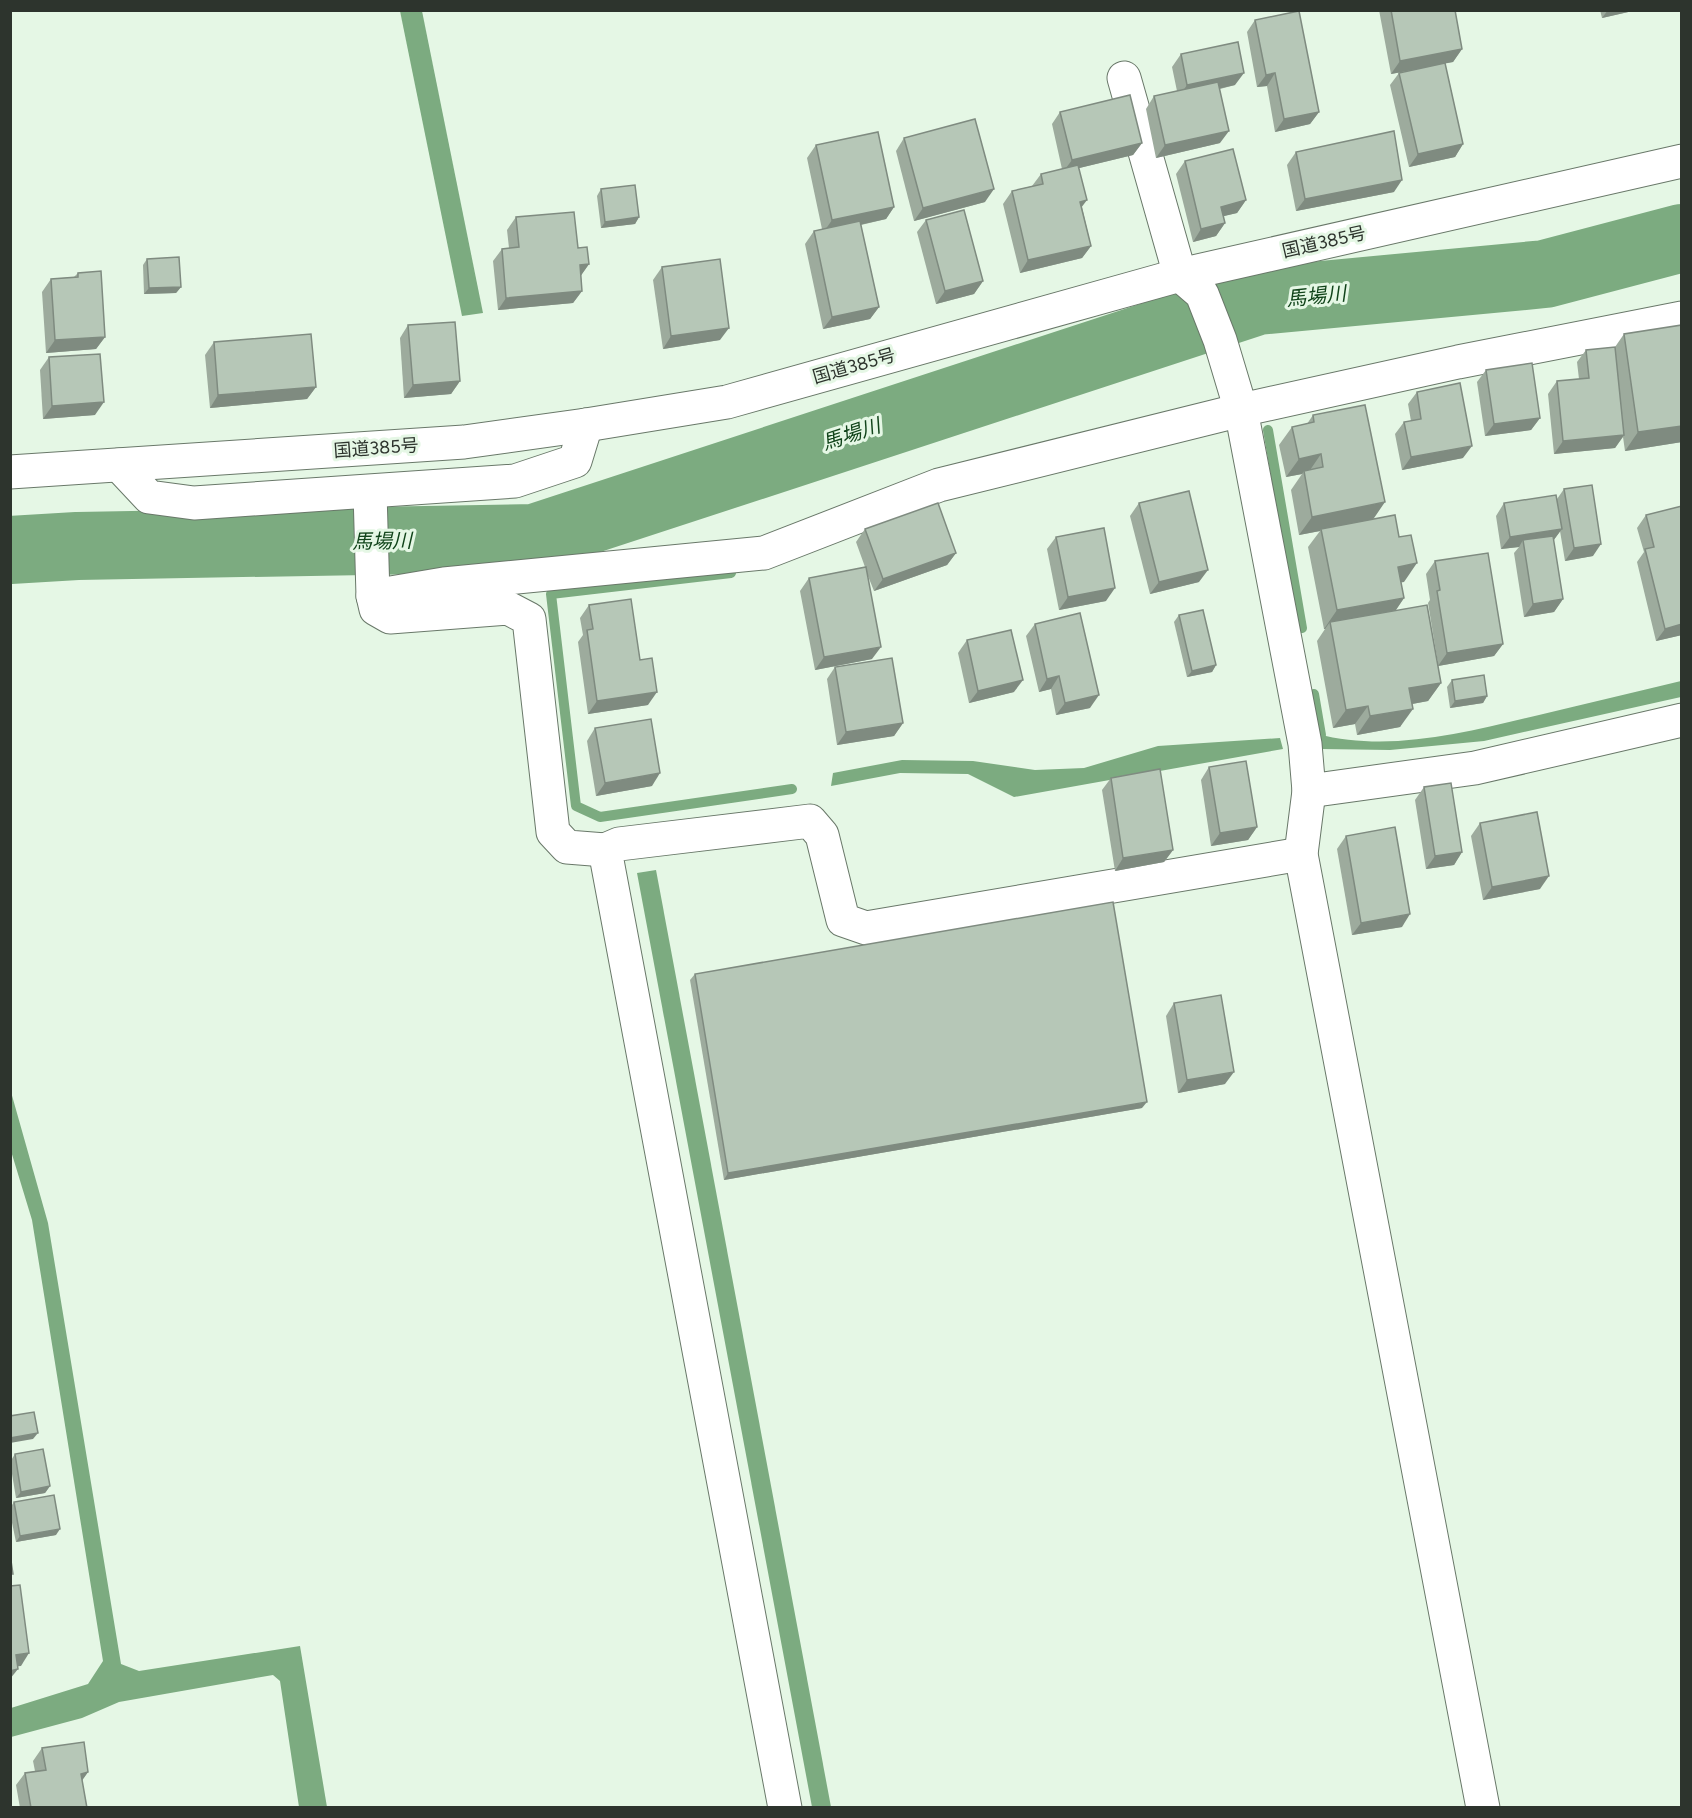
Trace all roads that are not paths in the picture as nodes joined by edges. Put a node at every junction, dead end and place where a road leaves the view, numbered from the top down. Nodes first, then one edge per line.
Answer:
1 (1124, 78) dead end
2 (1682, 161) edge
3 (1191, 284) junction
4 (1682, 318) edge
5 (1241, 410) junction
6 (586, 425) junction
7 (118, 465) junction
8 (10, 472) edge
9 (370, 492) junction
10 (373, 596) junction
11 (1682, 720) edge
12 (1309, 791) junction
13 (605, 850) junction
14 (1301, 854) junction
15 (785, 1808) edge
16 (1483, 1808) edge

1 - 3 main road
2 - 3 main road, 国道385号
3 - 5 main road
3 - 6 main road, 国道385号
4 - 5 main road
5 - 10 main road
5 - 12 main road
6 - 7 main road, 国道385号
6 - 9 main road
7 - 8 main road, 国道385号
7 - 9 main road
9 - 10 main road
10 - 13 main road
11 - 12 main road
12 - 14 main road
13 - 14 main road
13 - 15 main road
14 - 16 main road

